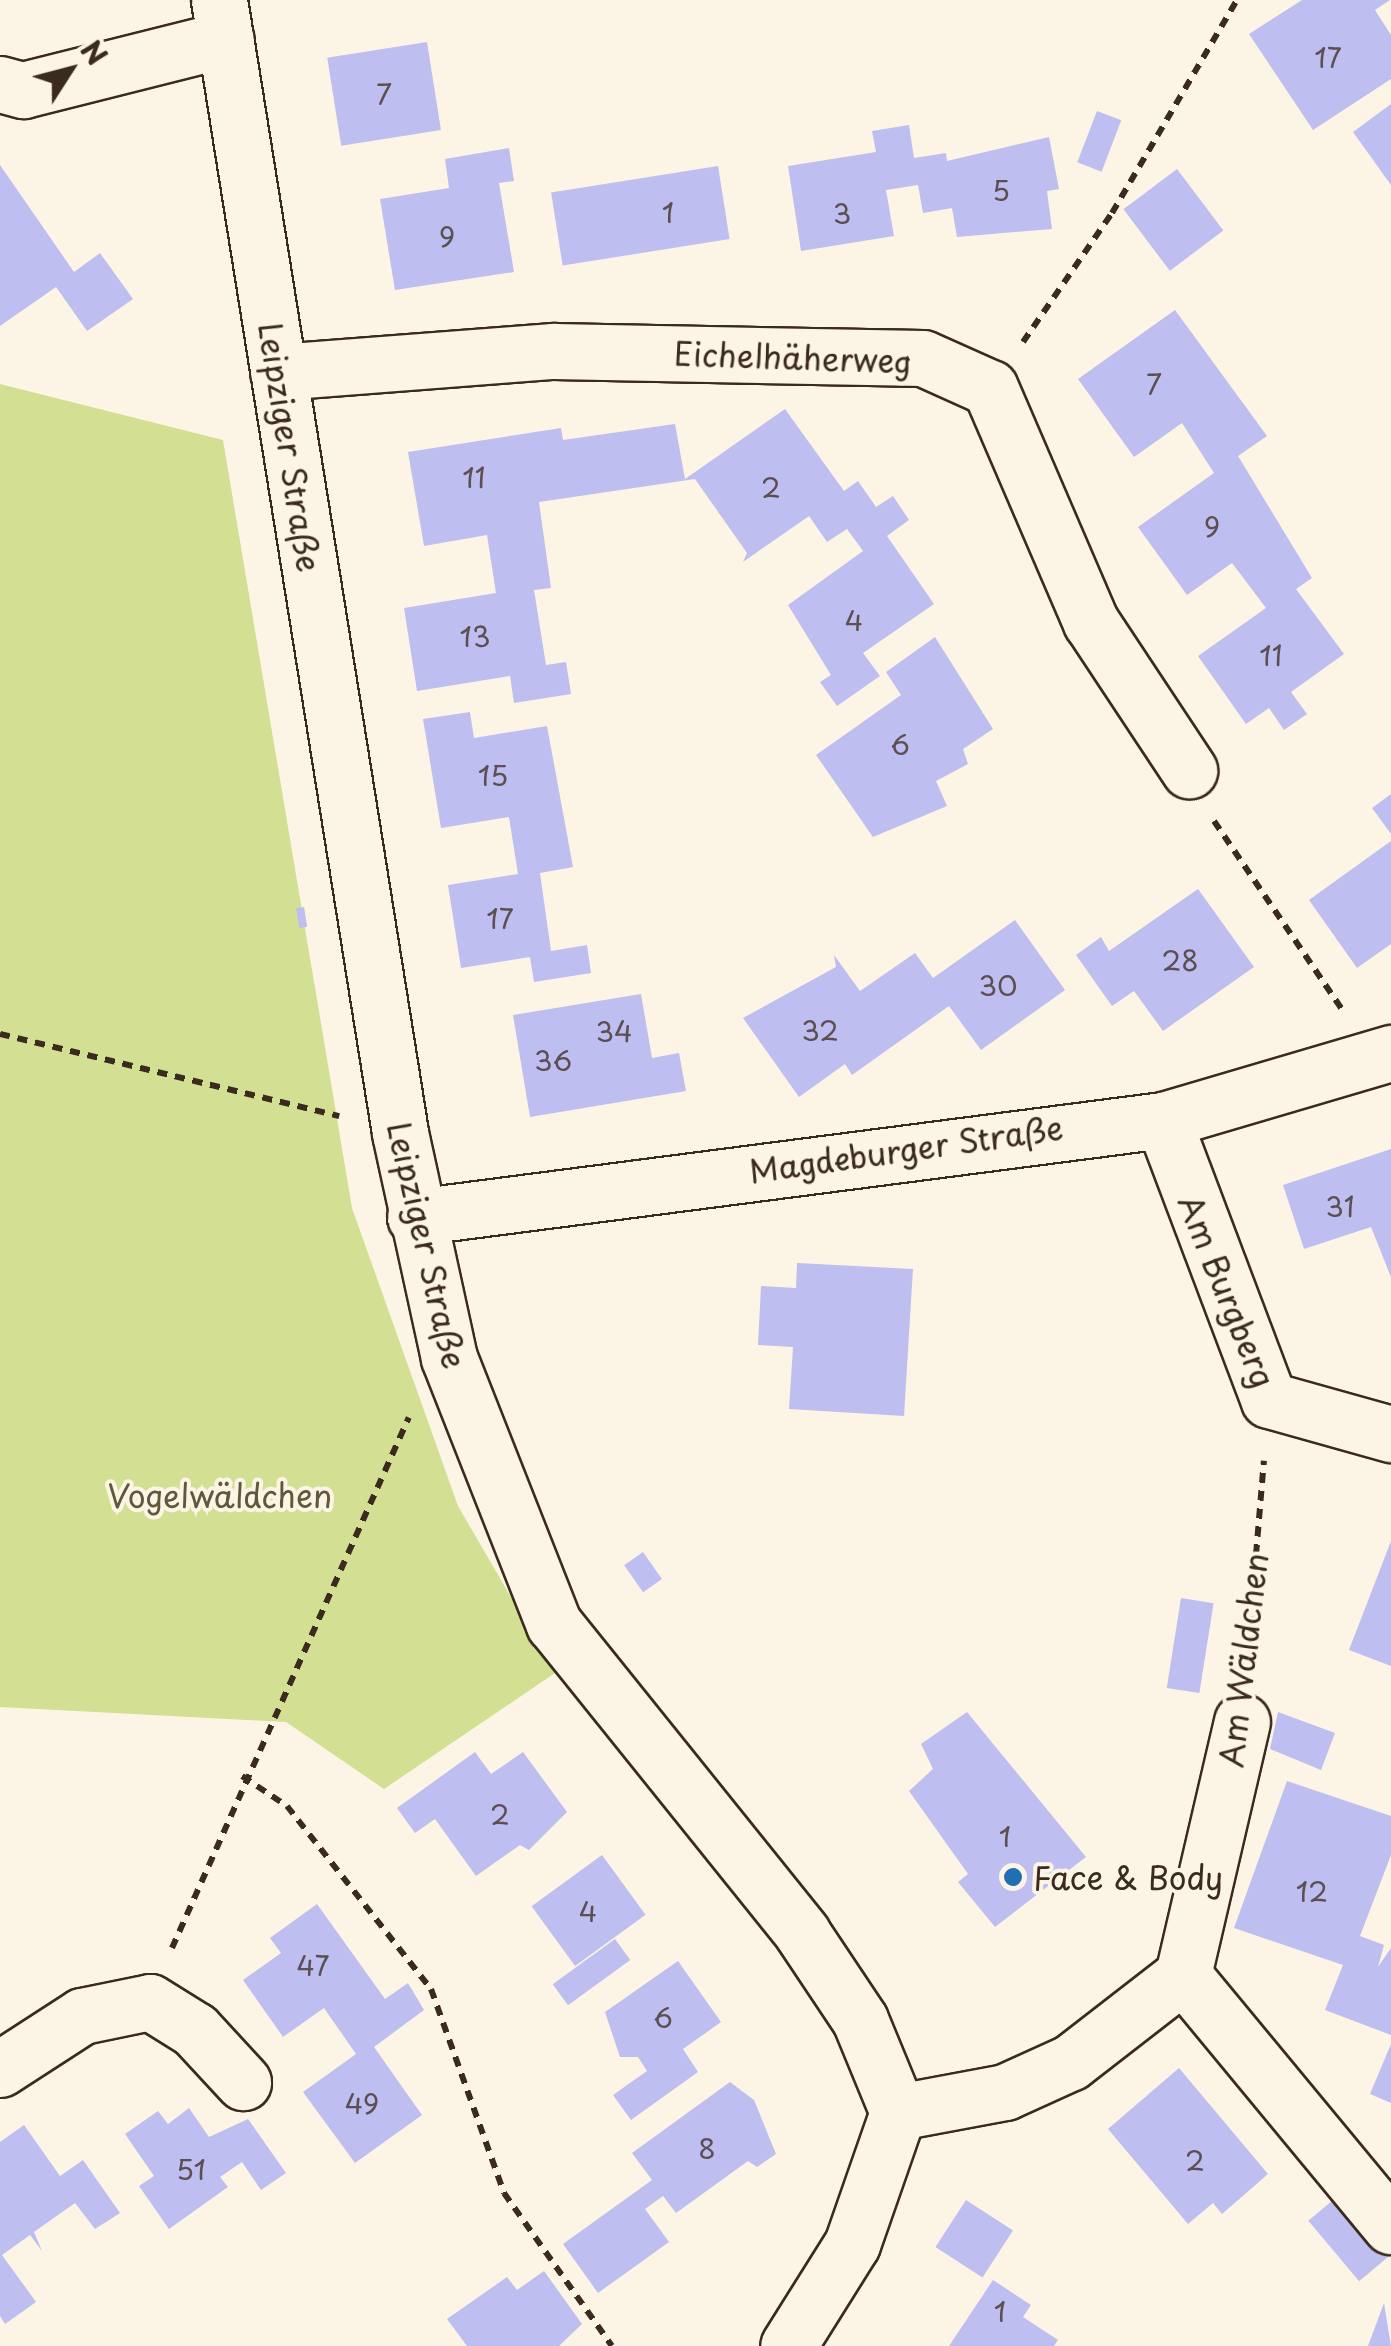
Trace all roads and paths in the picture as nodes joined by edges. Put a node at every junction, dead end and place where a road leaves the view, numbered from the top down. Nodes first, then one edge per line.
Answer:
1 (1236, 0) edge
2 (222, 20) edge
3 (0, 84) edge
4 (278, 372) junction
5 (990, 388) junction
6 (1189, 770) joint
7 (0, 1034) edge
8 (1387, 1054) edge
9 (1163, 1120) junction
10 (400, 1134) junction
11 (415, 1217) junction
12 (449, 1358) junction
13 (1269, 1400) junction
14 (1391, 1434) edge
15 (1242, 1722) joint
16 (242, 1776) junction
17 (1183, 1976) junction
18 (150, 2002) junction
19 (0, 2069) edge
20 (243, 2082) dead end
21 (898, 2112) junction
22 (1391, 2226) edge
23 (612, 2346) edge
24 (788, 2346) edge

1 - 5 path
2 - 3 street
2 - 4 street, Leipziger Straße
4 - 5 street, Eichelhäherweg
4 - 10 street, Leipziger Straße
5 - 6 street
6 - 8 path
7 - 10 path
8 - 9 street, Magdeburger Straße
9 - 11 street, Magdeburger Straße
9 - 13 street, Am Burgberg
10 - 11 street, Leipziger Straße
11 - 12 street, Leipziger Straße
12 - 16 path
12 - 21 street, Leipziger Straße
13 - 14 street, Am Burgberg
13 - 15 path, Am Wäldchen
15 - 17 street, Am Wäldchen
16 - 18 path
16 - 23 path
17 - 21 street
17 - 22 street
18 - 19 street
18 - 20 street
21 - 24 street

